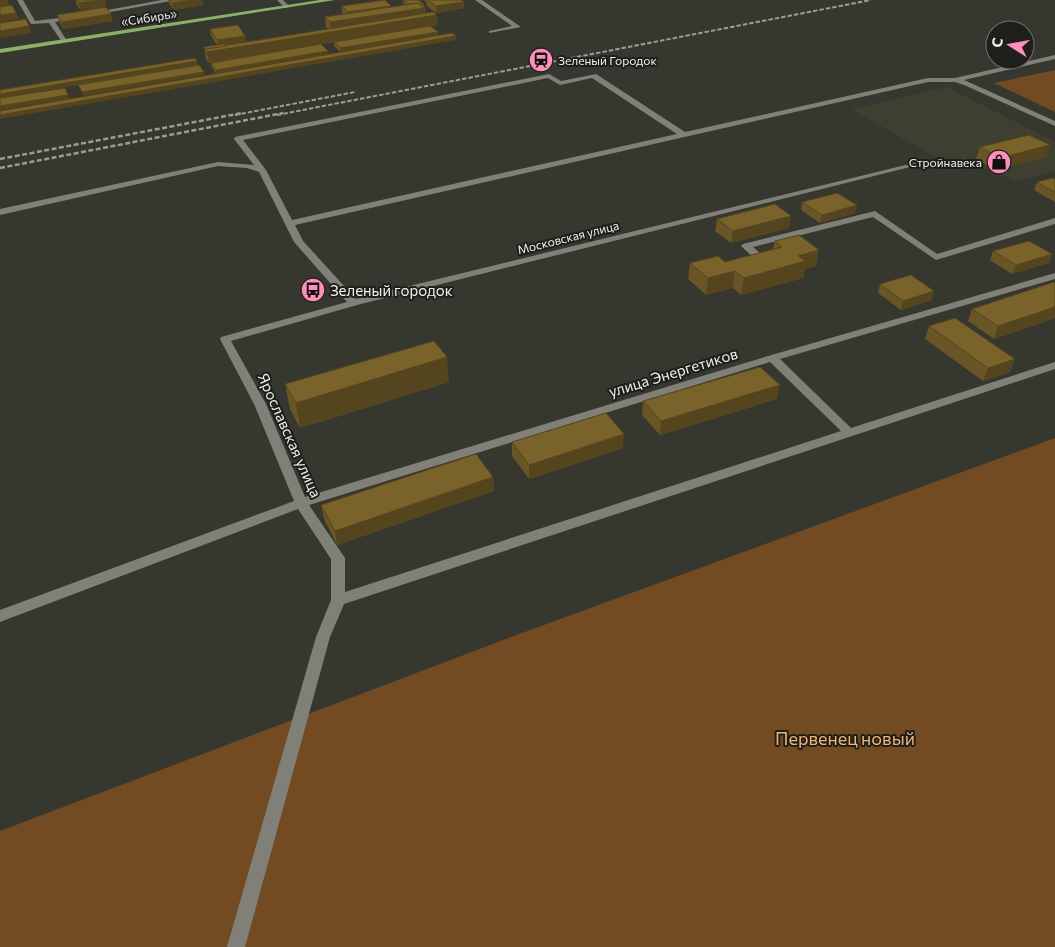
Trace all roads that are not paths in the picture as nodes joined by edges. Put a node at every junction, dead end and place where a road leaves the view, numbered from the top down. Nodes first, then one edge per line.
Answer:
1 (20, 0) edge
2 (173, 0) edge
3 (280, 0) edge
4 (332, 0) edge
5 (478, 0) edge
6 (287, 7) junction
7 (88, 14) edge
8 (79, 16) edge
9 (51, 20) junction
10 (491, 32) dead end
11 (64, 41) junction
12 (0, 51) edge
13 (1055, 57) edge
14 (955, 80) junction
15 (1055, 124) edge
16 (682, 134) junction
17 (918, 164) dead end
18 (262, 170) junction
19 (0, 212) edge
20 (1055, 221) edge
21 (290, 223) junction
22 (748, 265) edge
23 (1055, 276) edge
24 (354, 303) junction
25 (225, 339) joint
26 (772, 358) junction
27 (1055, 365) edge
28 (850, 433) junction
29 (301, 503) junction
30 (338, 600) junction
31 (0, 616) edge
32 (236, 947) edge

1 - 9 street
2 - 7 street
3 - 6 street
4 - 6 main road, «Сибирь»
5 - 10 street
6 - 11 main road, «Сибирь»
8 - 9 street
9 - 11 street
11 - 12 main road, «Сибирь»
13 - 14 street
14 - 15 street
14 - 16 street
16 - 18 street
16 - 21 street
17 - 24 street, Московская улица
18 - 19 street
18 - 21 street
20 - 22 street
21 - 24 street
23 - 26 street, улица Энергетиков
24 - 25 street, Московская улица
25 - 29 street, Ярославская улица
26 - 28 street
26 - 29 street, улица Энергетиков
27 - 28 street
28 - 30 street
29 - 30 street, Ярославская улица
29 - 31 street, улица Энергетиков
30 - 32 street

